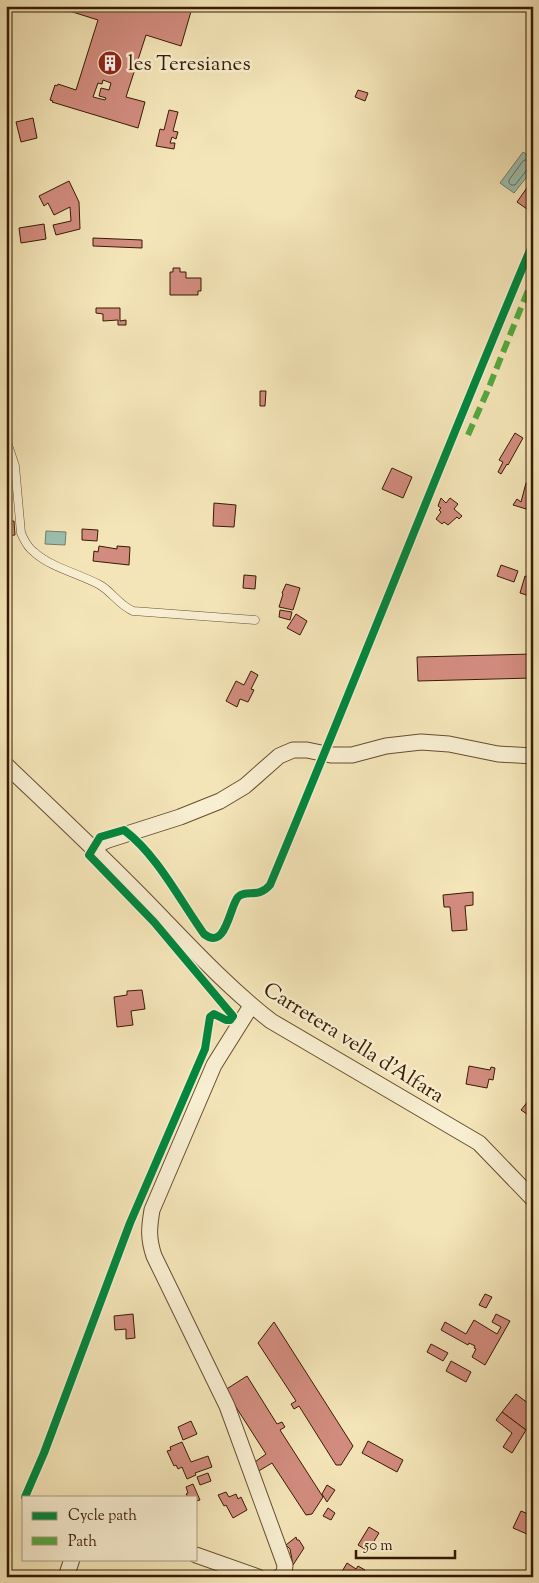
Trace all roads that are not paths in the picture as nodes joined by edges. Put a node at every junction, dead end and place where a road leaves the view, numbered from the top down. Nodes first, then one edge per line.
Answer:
1 (6, 439) edge
2 (255, 620) dead end
3 (533, 756) edge
4 (6, 766) edge
5 (95, 851) junction
6 (251, 1006) junction
7 (533, 1199) edge
8 (198, 1556) edge
9 (72, 1560) edge
10 (66, 1577) edge
11 (258, 1577) edge
12 (279, 1577) edge

1 - 2 lane
3 - 5 street
4 - 5 street, Carretera vella d'Alfara
5 - 6 street, Carretera vella d'Alfara
6 - 7 street, Carretera vella d'Alfara
6 - 12 street
8 - 11 street
9 - 10 street

